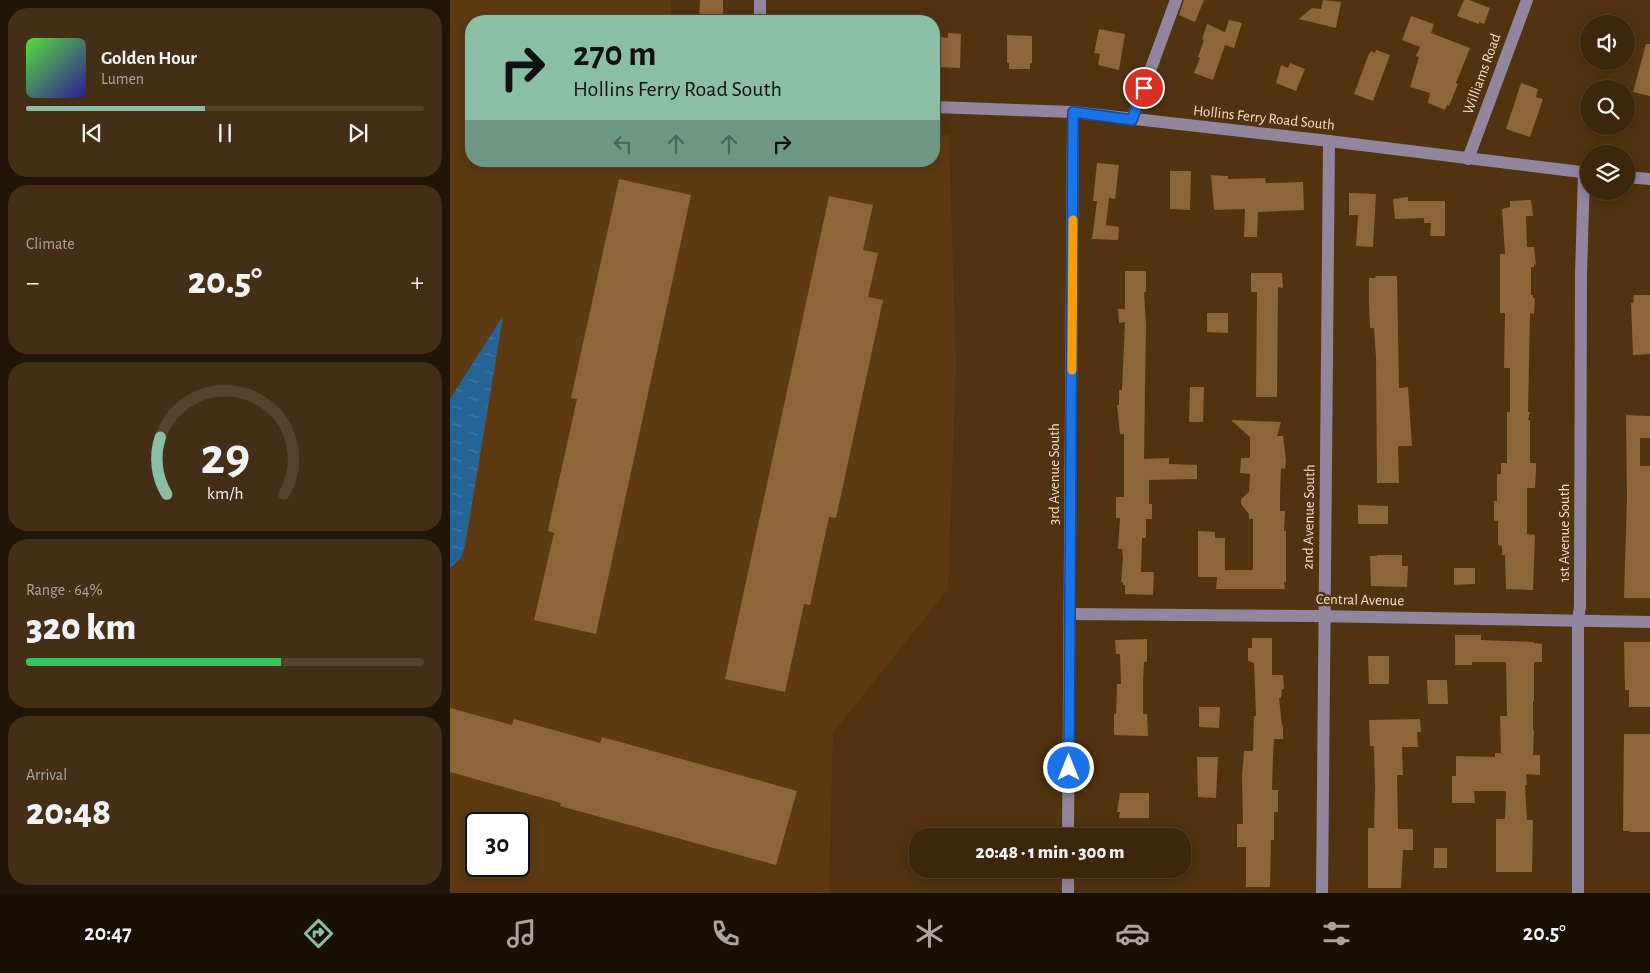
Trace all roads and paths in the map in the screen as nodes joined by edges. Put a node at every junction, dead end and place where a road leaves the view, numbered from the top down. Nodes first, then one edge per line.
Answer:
1 (760, 0) edge
2 (1176, 0) edge
3 (1527, 0) edge
4 (760, 15) edge
5 (940, 107) edge
6 (1073, 112) junction
7 (1132, 120) junction
8 (1329, 141) junction
9 (1468, 159) junction
10 (1580, 172) edge
11 (1635, 178) edge
12 (1650, 179) edge
13 (1586, 200) edge
14 (1070, 614) junction
15 (1325, 616) junction
16 (1578, 620) junction
17 (1650, 622) edge
18 (1068, 828) edge
19 (1068, 878) edge
20 (1068, 893) edge
21 (1322, 893) edge
22 (1578, 893) edge

1 - 4 street
2 - 7 street
3 - 9 street, Williams Road
5 - 6 street, Hollins Ferry Road South
6 - 7 street, Hollins Ferry Road South
6 - 14 street, 3rd Avenue South
7 - 8 street, Hollins Ferry Road South
8 - 9 street, Hollins Ferry Road South
8 - 15 street, 2nd Avenue South
9 - 10 street, Hollins Ferry Road South
11 - 12 street
13 - 16 street, 1st Avenue South
14 - 15 street, Central Avenue
14 - 18 street, 3rd Avenue South
15 - 16 street, Central Avenue
15 - 21 street, 2nd Avenue South
16 - 17 street, Central Avenue
16 - 22 street, 1st Avenue South
19 - 20 street

